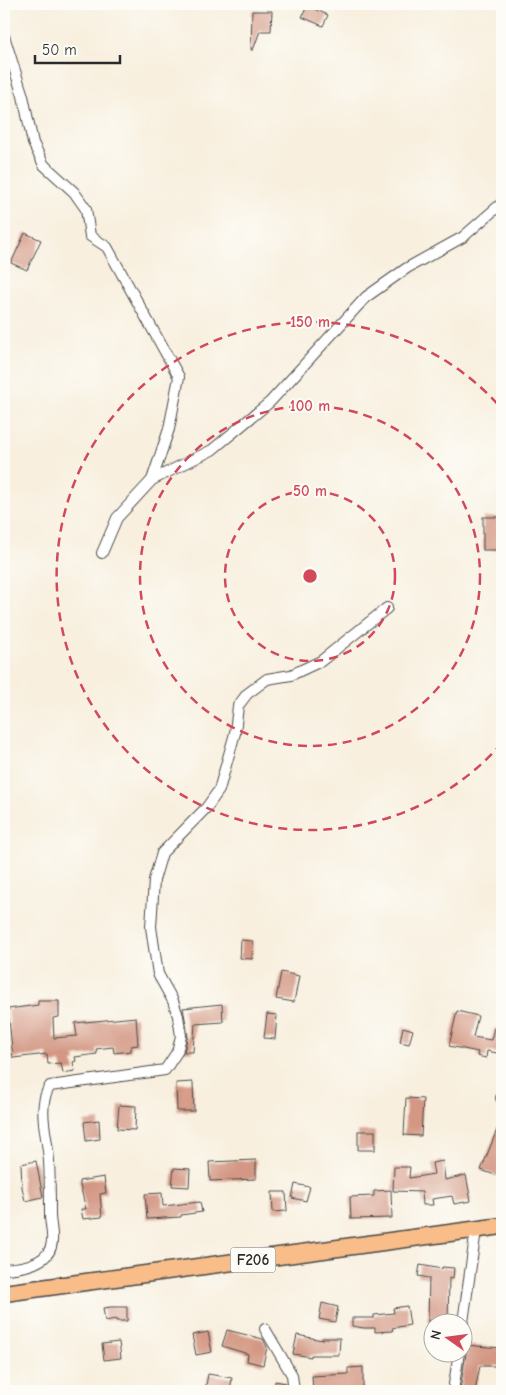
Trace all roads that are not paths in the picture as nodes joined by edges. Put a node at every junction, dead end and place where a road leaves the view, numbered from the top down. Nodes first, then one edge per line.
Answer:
1 (4, 36) edge
2 (502, 203) edge
3 (152, 480) junction
4 (102, 553) dead end
5 (387, 608) dead end
6 (502, 1226) edge
7 (476, 1230) junction
8 (4, 1269) edge
9 (4, 1293) edge
10 (464, 1312) edge
11 (265, 1329) dead end
12 (457, 1362) edge
13 (294, 1391) edge
14 (452, 1391) edge

1 - 3 street
2 - 3 street
3 - 4 street
5 - 8 street
6 - 7 main road, F206
7 - 9 main road, F206
7 - 10 street
11 - 13 street
12 - 14 street

